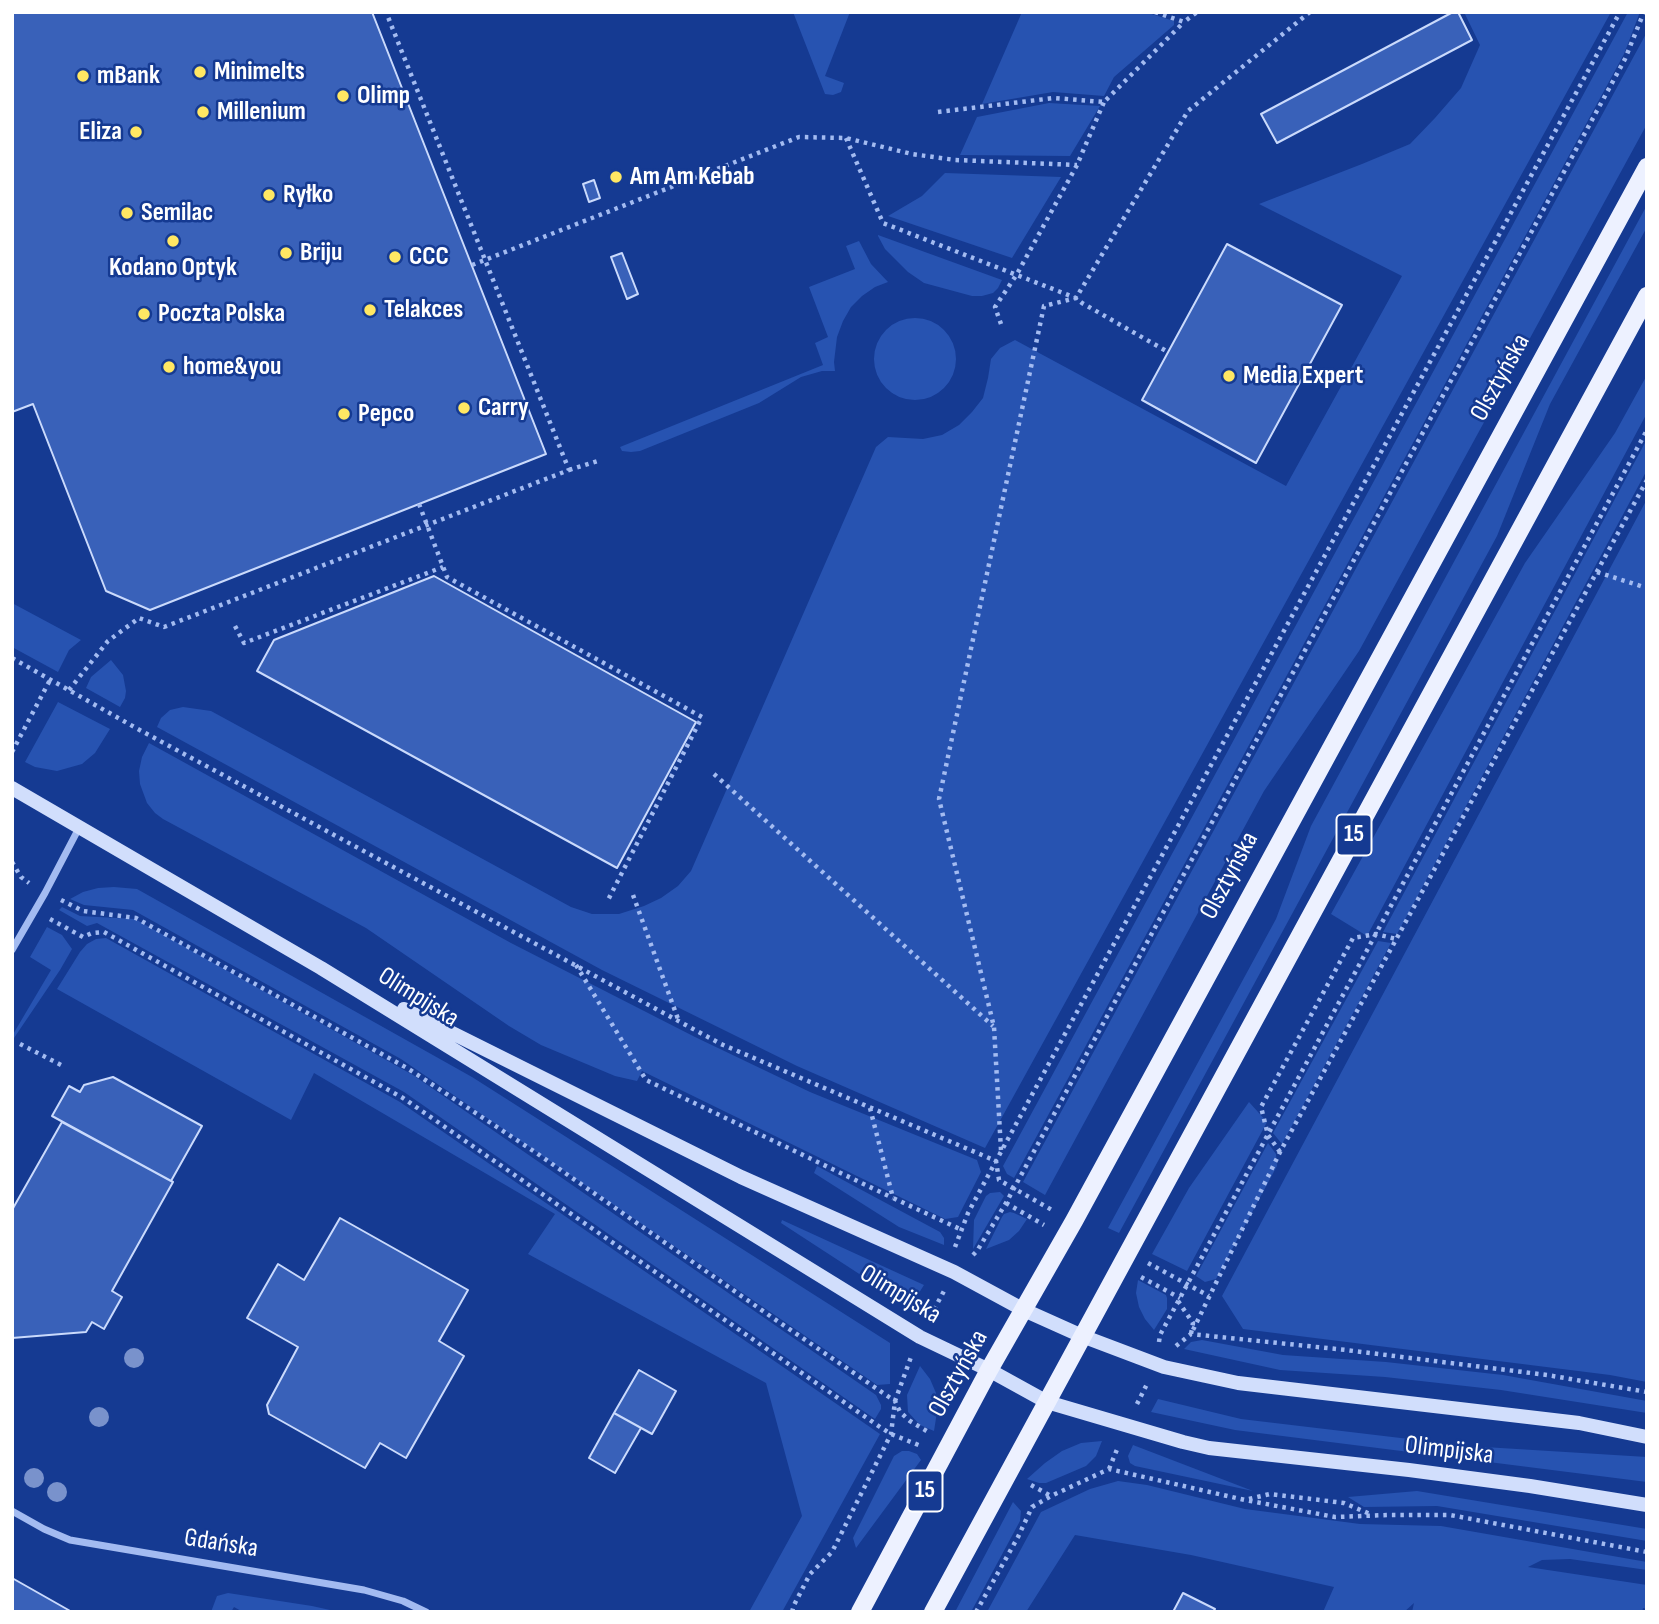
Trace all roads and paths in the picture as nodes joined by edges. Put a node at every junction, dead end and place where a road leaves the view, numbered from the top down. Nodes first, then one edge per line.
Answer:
1 (386, 12) edge
2 (1155, 12) edge
3 (1197, 12) edge
4 (1310, 12) edge
5 (1620, 12) edge
6 (1644, 12) edge
7 (1184, 22) junction
8 (1104, 102) junction
9 (938, 112) dead end
10 (846, 138) junction
11 (1077, 165) junction
12 (1647, 167) edge
13 (485, 260) junction
14 (471, 265) dead end
15 (1017, 274) junction
16 (1647, 296) edge
17 (1076, 298) junction
18 (1001, 324) dead end
19 (1168, 352) dead end
20 (1647, 430) edge
21 (601, 460) dead end
22 (569, 470) junction
23 (1647, 480) edge
24 (419, 504) dead end
25 (443, 567) junction
26 (1597, 572) junction
27 (1647, 588) edge
28 (235, 626) dead end
29 (12, 658) edge
30 (50, 680) junction
31 (69, 690) junction
32 (12, 752) edge
33 (715, 774) dead end
34 (12, 788) edge
35 (80, 826) junction
36 (12, 862) edge
37 (45, 893) junction
38 (633, 895) dead end
39 (608, 900) dead end
40 (35, 911) junction
41 (1376, 934) junction
42 (1396, 939) junction
43 (12, 950) edge
44 (576, 965) junction
45 (321, 968) junction
46 (678, 1020) junction
47 (994, 1027) junction
48 (20, 1044) dead end
49 (63, 1066) dead end
50 (869, 1107) junction
51 (1268, 1135) junction
52 (1001, 1152) junction
53 (1280, 1152) junction
54 (996, 1161) junction
55 (1013, 1189) junction
56 (893, 1198) junction
57 (1006, 1203) junction
58 (1069, 1229) junction
59 (962, 1230) junction
60 (954, 1251) dead end
61 (978, 1251) dead end
62 (1125, 1260) junction
63 (1188, 1283) junction
64 (944, 1290) dead end
65 (1209, 1296) junction
66 (1179, 1300) junction
67 (1024, 1310) junction
68 (929, 1319) dead end
69 (1191, 1334) junction
70 (1160, 1335) dead end
71 (1082, 1336) junction
72 (912, 1354) dead end
73 (989, 1370) junction
74 (1143, 1392) dead end
75 (1647, 1392) edge
76 (895, 1401) junction
77 (1047, 1402) junction
78 (1136, 1407) dead end
79 (891, 1434) junction
80 (1647, 1437) edge
81 (1120, 1443) dead end
82 (951, 1444) junction
83 (927, 1449) dead end
84 (1109, 1469) junction
85 (1008, 1474) junction
86 (1051, 1496) junction
87 (1245, 1500) junction
88 (1026, 1502) dead end
89 (1647, 1505) edge
90 (1032, 1507) junction
91 (12, 1511) edge
92 (1373, 1516) junction
93 (1647, 1552) edge
94 (426, 1612) edge
95 (792, 1612) edge
96 (860, 1612) edge
97 (933, 1612) edge
98 (976, 1612) edge

1 - 13 path
2 - 7 path
3 - 7 path
4 - 17 path
5 - 52 path
6 - 55 path
7 - 8 path
8 - 9 path
8 - 11 path
10 - 11 path
10 - 13 path
10 - 15 path
11 - 15 path
12 - 58 main road, Olsztyńska / 15
13 - 14 path
13 - 22 path
15 - 17 path
15 - 18 path
16 - 62 main road, 15
17 - 19 path
17 - 47 path
20 - 41 path
21 - 22 path
22 - 31 path
23 - 26 path
24 - 25 path
25 - 28 path
25 - 39 path
26 - 27 path
26 - 42 path
29 - 30 path
30 - 31 path
30 - 32 path
31 - 44 path
33 - 47 path
34 - 35 main road, Olimpijska
35 - 37 street
35 - 45 main road, Olimpijska
36 - 37 path
37 - 40 street
37 - 76 path
38 - 46 path
40 - 43 street
40 - 79 path
41 - 42 path
41 - 51 path
41 - 51 path
42 - 53 path
44 - 46 path
44 - 56 path
45 - 67 main road, Olimpijska
45 - 73 main road, Olimpijska
46 - 50 path
47 - 52 path
48 - 49 path
50 - 54 path
50 - 56 path
51 - 53 path
51 - 63 path
52 - 54 path
53 - 65 path
54 - 55 path
54 - 59 path
55 - 57 path
55 - 58 path
56 - 59 path
57 - 58 path
57 - 61 path
58 - 67 main road, Olsztyńska / 15
59 - 60 path
62 - 63 path
62 - 66 path
62 - 71 main road, 15
63 - 65 path
63 - 66 path
64 - 68 path
65 - 69 path
66 - 69 path
66 - 70 path
67 - 71 main road, Olimpijska
67 - 73 main road, Olsztyńska / 15
69 - 75 path
71 - 77 main road, 15
71 - 80 main road, Olimpijska
72 - 76 path
73 - 77 main road, Olimpijska
73 - 82 main road, Olsztyńska / 15
74 - 78 path
76 - 79 path
76 - 82 path
77 - 85 main road, 15
77 - 89 main road, Olimpijska
79 - 83 path
79 - 95 path
81 - 84 path
82 - 96 main road, Olsztyńska / 15
84 - 86 path
84 - 87 path
85 - 86 path
85 - 97 main road, 15
86 - 90 path
87 - 92 path
87 - 92 path
88 - 90 path
90 - 98 path
91 - 94 street, Gdańska
92 - 93 path

